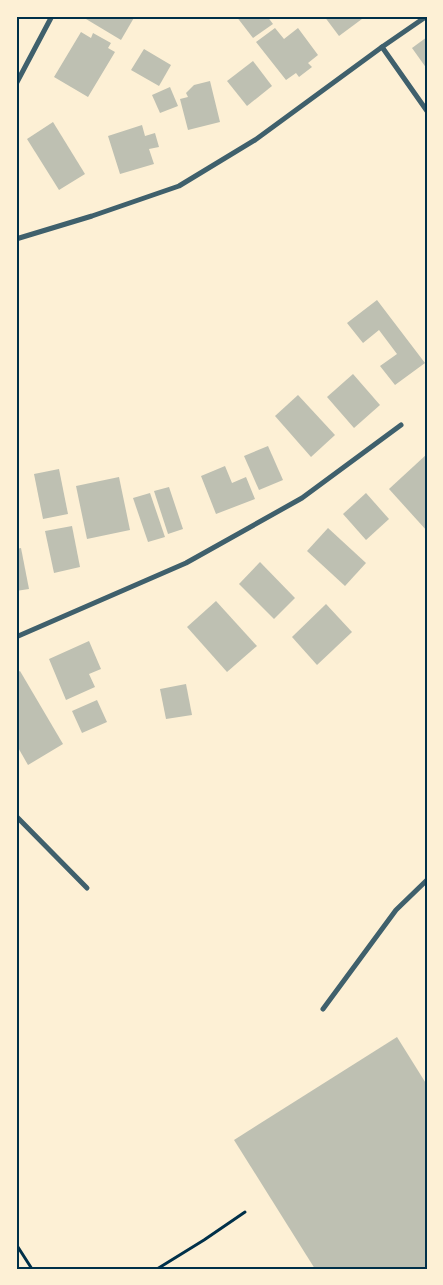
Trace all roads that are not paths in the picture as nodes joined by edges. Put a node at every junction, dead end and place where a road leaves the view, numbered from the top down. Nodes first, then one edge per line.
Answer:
1 (52, 16) edge
2 (427, 16) edge
3 (382, 47) junction
4 (16, 84) edge
5 (427, 111) edge
6 (16, 239) edge
7 (401, 425) dead end
8 (16, 637) edge
9 (16, 816) edge
10 (427, 880) edge
11 (87, 888) dead end
12 (323, 1009) dead end

1 - 4 street
2 - 3 street
3 - 5 street
3 - 6 street
7 - 8 street
9 - 11 street
10 - 12 street

